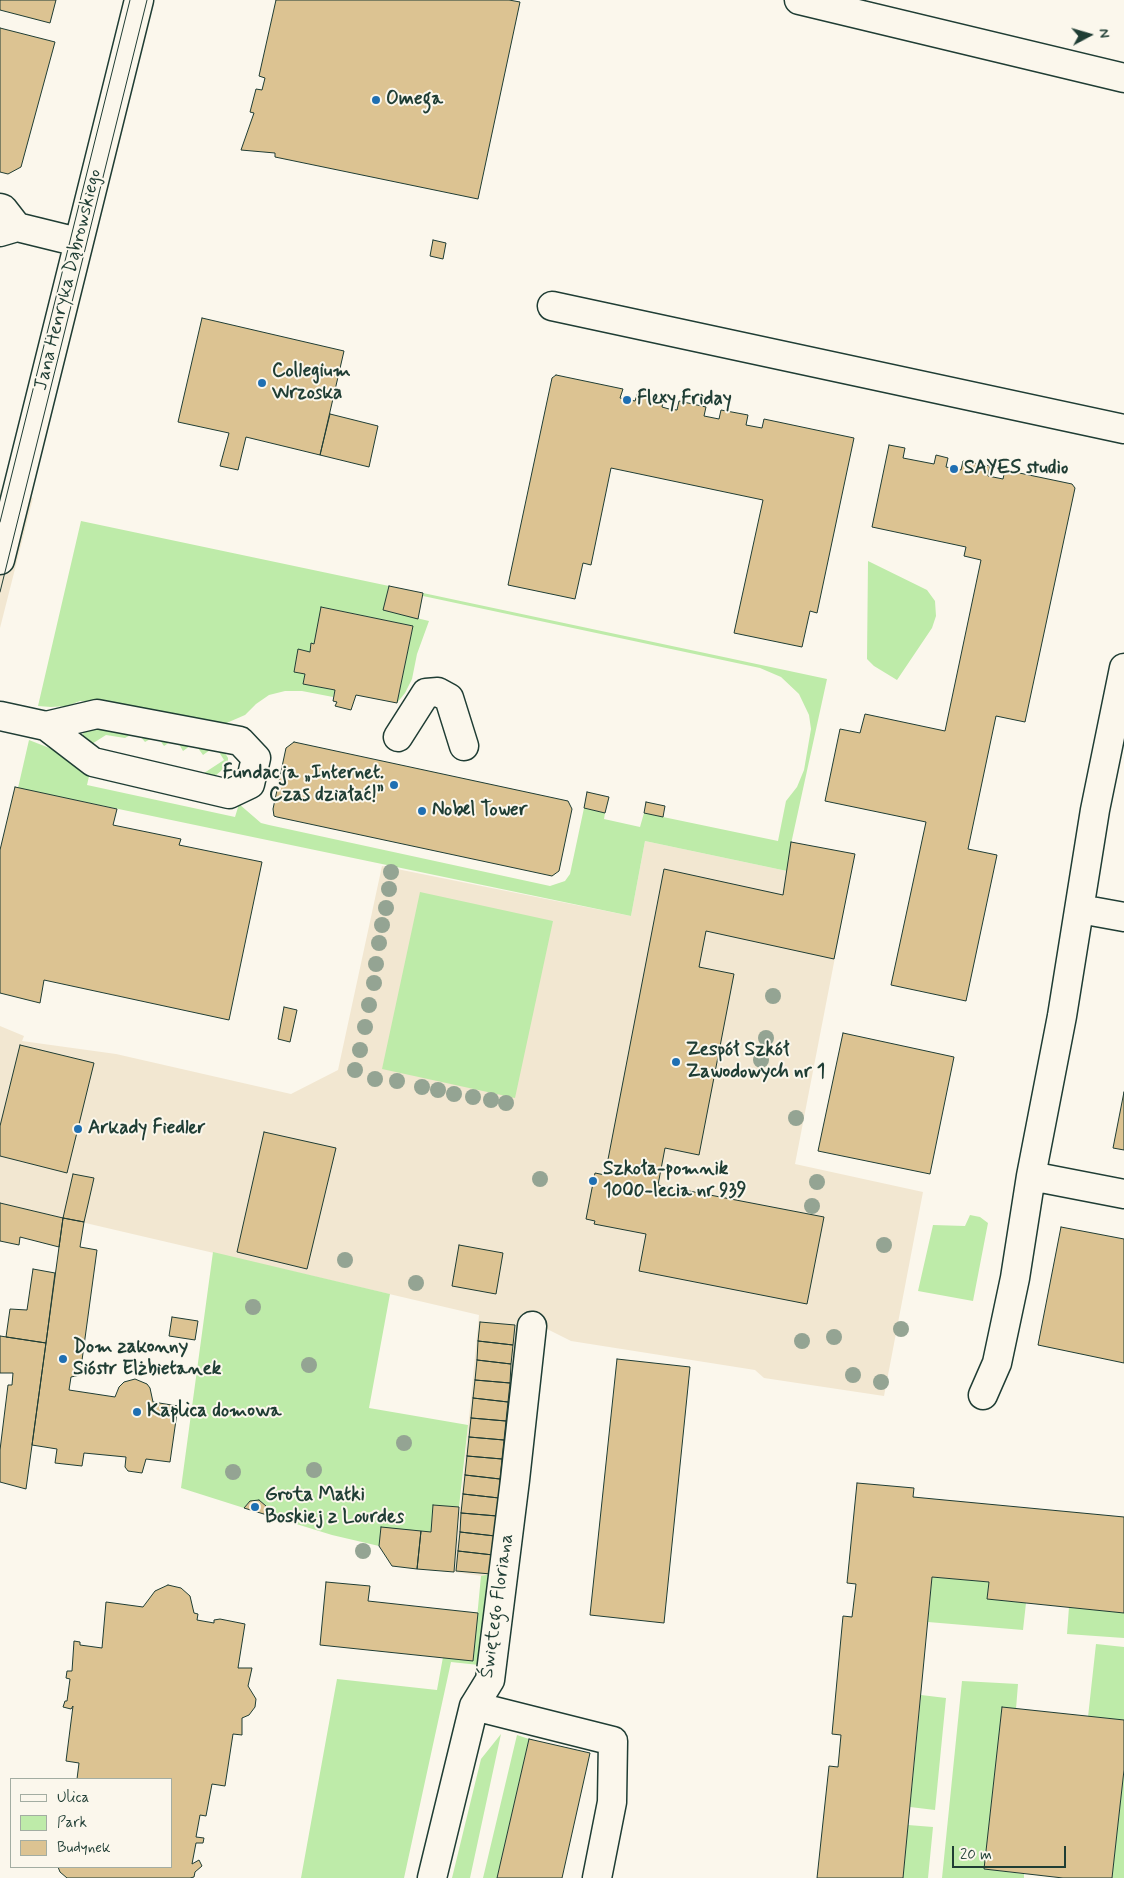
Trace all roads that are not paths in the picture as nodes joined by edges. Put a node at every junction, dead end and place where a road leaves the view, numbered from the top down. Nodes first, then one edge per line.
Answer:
1 (139, 0) edge
2 (799, 0) edge
3 (1124, 78) edge
4 (6, 222) edge
5 (78, 242) junction
6 (552, 306) dead end
7 (1124, 429) edge
8 (0, 560) edge
9 (1124, 668) edge
10 (0, 716) edge
11 (46, 726) junction
12 (398, 737) dead end
13 (464, 746) dead end
14 (1080, 909) junction
15 (1124, 917) edge
16 (1031, 1176) junction
17 (1124, 1194) edge
18 (532, 1326) dead end
19 (984, 1395) dead end
20 (474, 1706) junction
21 (432, 1878) edge
22 (597, 1878) edge

1 - 5 street, Jana Henryka Dąbrowskiego
2 - 3 street
4 - 5 street
5 - 8 street, Jana Henryka Dąbrowskiego
6 - 7 street
9 - 14 street
10 - 11 street
11 - 11 street
12 - 13 street
14 - 15 street
14 - 16 street
16 - 17 street
16 - 19 street
18 - 20 street, Świętego Floriana
20 - 21 street, Świętego Floriana
20 - 22 street

